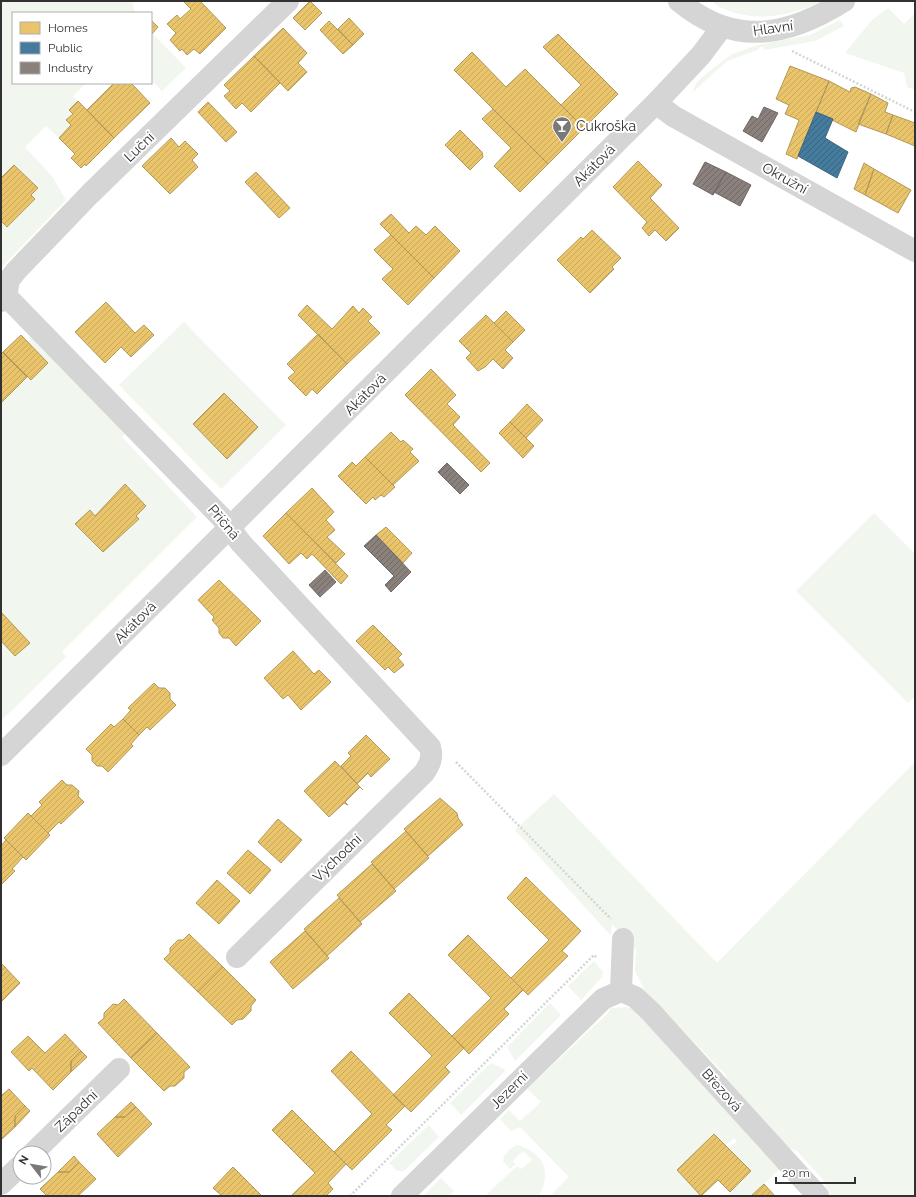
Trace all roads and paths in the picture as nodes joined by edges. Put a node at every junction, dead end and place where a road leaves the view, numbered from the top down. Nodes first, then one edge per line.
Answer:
1 (288, 1) edge
2 (679, 1) edge
3 (844, 1) edge
4 (722, 27) junction
5 (788, 49) dead end
6 (656, 102) junction
7 (915, 112) edge
8 (915, 251) edge
9 (3, 299) edge
10 (229, 530) junction
11 (1, 755) edge
12 (432, 756) junction
13 (623, 938) joint
14 (237, 956) dead end
15 (602, 963) dead end
16 (621, 991) junction
17 (119, 1069) dead end
18 (41, 1145) edge
19 (12, 1174) edge
20 (1, 1184) edge
21 (350, 1196) edge
22 (402, 1196) edge
23 (818, 1196) edge

1 - 9 street, Luční
2 - 4 street, Hlavní
3 - 4 street, Hlavní
4 - 6 street, Akátová
5 - 7 path
6 - 8 street, Okružní
6 - 10 street, Akátová
9 - 10 street, Příčná
10 - 11 street, Akátová
10 - 12 street, Příčná
12 - 13 path
12 - 14 street, Východní
13 - 16 street
15 - 21 path
16 - 22 street, Jezerní
16 - 23 street, Březová
17 - 18 street, Západní
19 - 20 street

